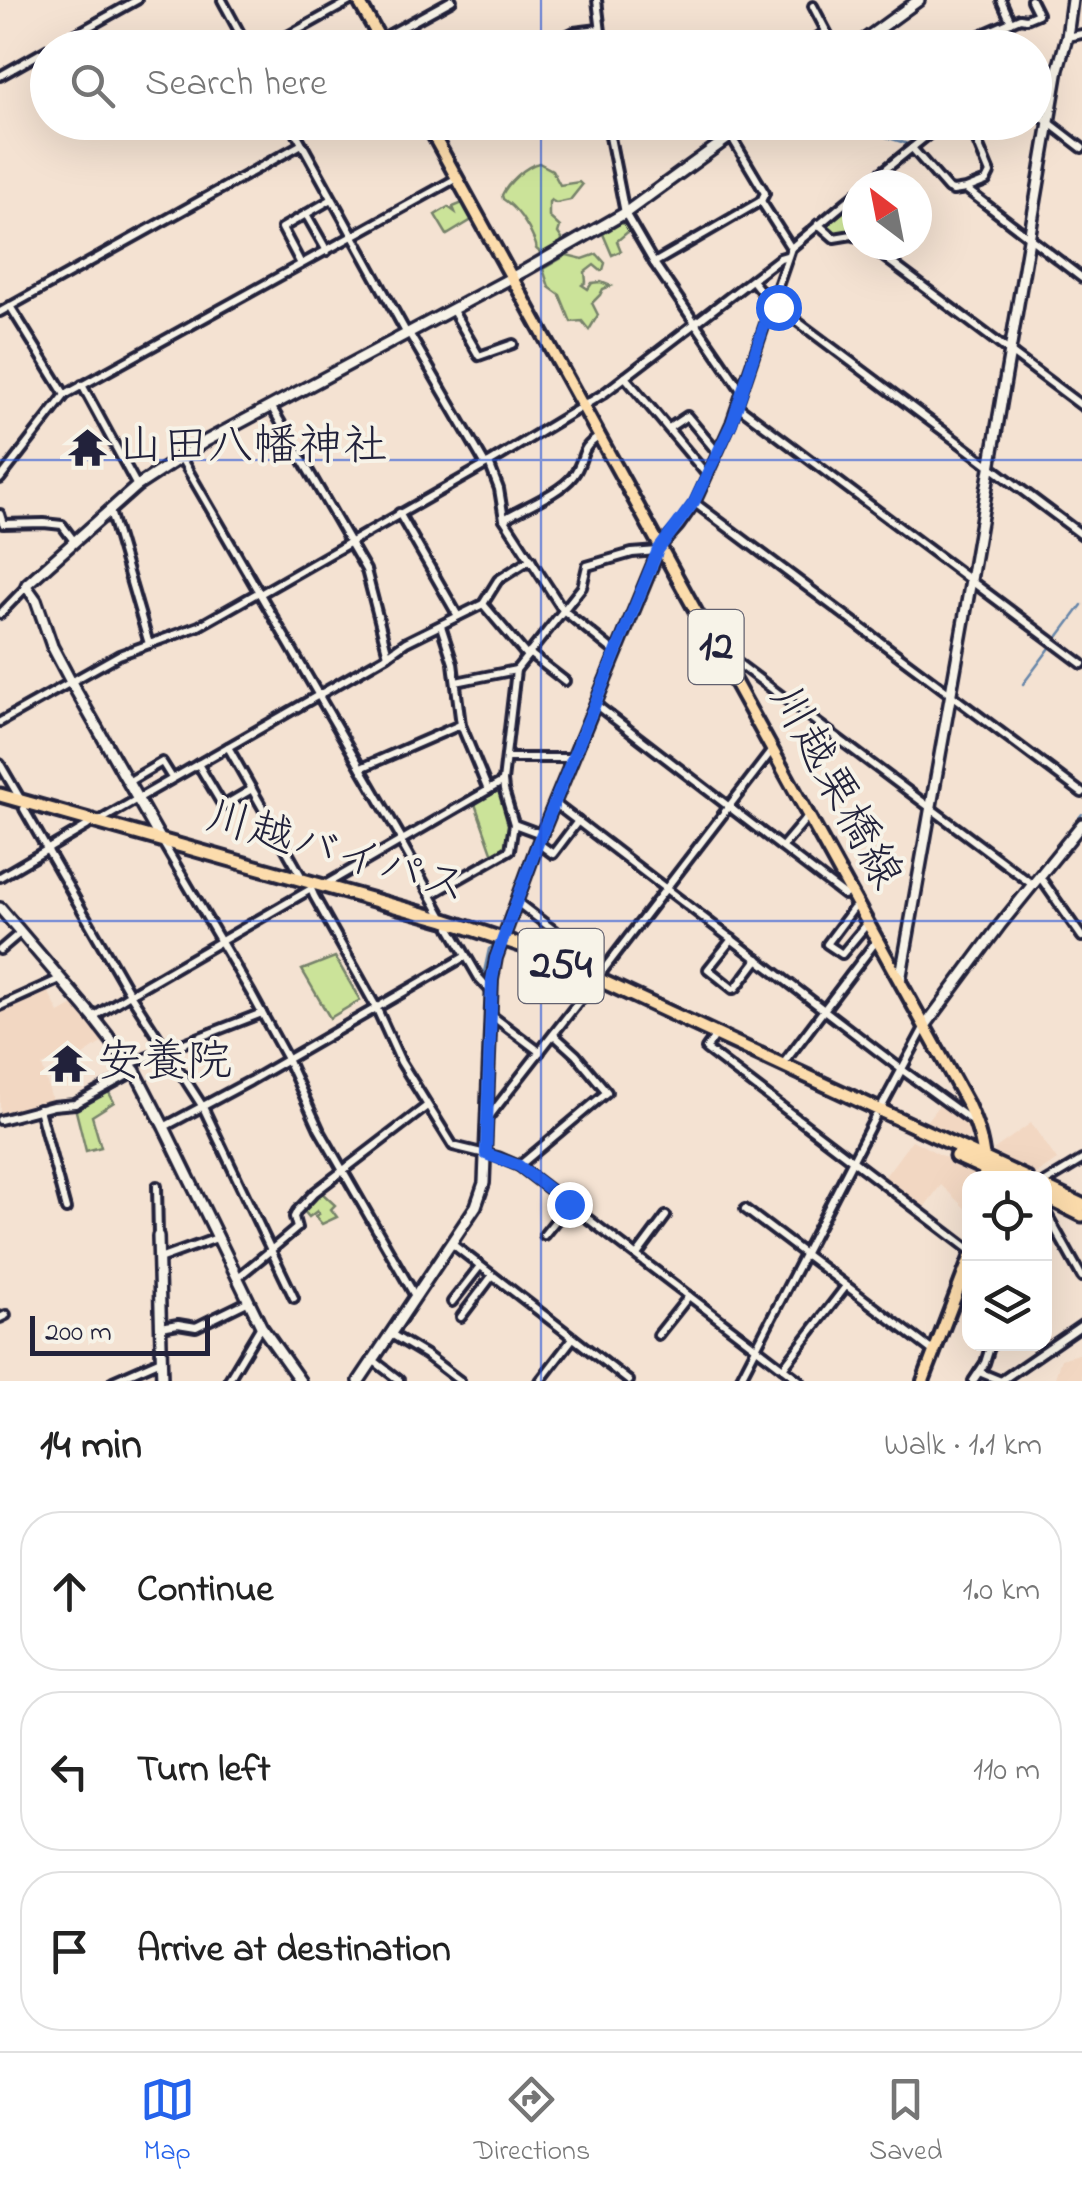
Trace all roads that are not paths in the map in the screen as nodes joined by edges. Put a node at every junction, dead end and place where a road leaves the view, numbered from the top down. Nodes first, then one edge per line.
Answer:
1 (137, 0) edge
2 (222, 0) edge
3 (355, 0) edge
4 (452, 0) edge
5 (597, 0) edge
6 (919, 0) edge
7 (1000, 0) edge
8 (1030, 0) edge
9 (1072, 0) edge
10 (813, 6) dead end
11 (1011, 22) junction
12 (599, 29) joint
13 (82, 30) edge
14 (238, 30) edge
15 (299, 30) edge
16 (373, 30) edge
17 (404, 30) edge
18 (591, 30) edge
19 (825, 30) edge
20 (878, 30) edge
21 (992, 30) edge
22 (1082, 34) edge
23 (1067, 37) junction
24 (30, 59) edge
25 (1058, 68) junction
26 (1052, 72) edge
27 (0, 76) edge
28 (1052, 104) edge
29 (1052, 124) edge
30 (300, 140) edge
31 (437, 140) edge
32 (613, 140) edge
33 (725, 140) edge
34 (732, 140) edge
35 (922, 140) edge
36 (976, 140) edge
37 (1046, 140) edge
38 (302, 144) junction
39 (912, 148) junction
40 (1082, 148) edge
41 (885, 170) edge
42 (456, 178) junction
43 (966, 189) junction
44 (332, 199) junction
45 (761, 200) junction
46 (842, 204) edge
47 (625, 213) junction
48 (306, 214) junction
49 (818, 224) junction
50 (352, 235) junction
51 (1030, 237) junction
52 (842, 238) edge
53 (327, 250) junction
54 (789, 252) junction
55 (888, 260) edge
56 (302, 264) junction
57 (654, 264) junction
58 (511, 278) junction
59 (1082, 278) edge
60 (752, 280) junction
61 (771, 304) junction
62 (10, 306) junction
63 (452, 310) junction
64 (0, 312) edge
65 (697, 324) junction
66 (408, 333) junction
67 (512, 344) dead end
68 (1010, 352) junction
69 (625, 377) junction
70 (82, 385) junction
71 (742, 391) junction
72 (65, 395) junction
73 (271, 406) junction
74 (738, 406) junction
75 (1082, 406) edge
76 (583, 407) junction
77 (669, 428) junction
78 (599, 437) junction
79 (718, 452) junction
80 (180, 456) junction
81 (487, 463) junction
82 (990, 466) junction
83 (1, 475) edge
84 (708, 475) junction
85 (137, 486) junction
86 (694, 502) junction
87 (110, 510) junction
88 (0, 514) edge
89 (399, 514) junction
90 (504, 518) junction
91 (1082, 534) edge
92 (74, 541) junction
93 (350, 542) junction
94 (659, 549) junction
95 (531, 559) junction
96 (971, 580) junction
97 (26, 588) junction
98 (259, 593) junction
99 (483, 604) junction
100 (563, 610) junction
101 (0, 614) edge
102 (458, 616) junction
103 (440, 626) junction
104 (149, 644) junction
105 (718, 649) junction
106 (615, 652) junction
107 (388, 655) junction
108 (528, 655) junction
109 (1082, 664) edge
110 (516, 670) junction
111 (71, 682) junction
112 (456, 682) junction
113 (565, 682) dead end
114 (318, 695) junction
115 (951, 695) junction
116 (595, 704) junction
117 (0, 722) edge
118 (461, 725) junction
119 (228, 747) junction
120 (773, 749) junction
121 (508, 758) junction
122 (573, 758) junction
123 (0, 764) edge
124 (198, 764) junction
125 (360, 768) junction
126 (172, 778) junction
127 (504, 781) junction
128 (128, 782) junction
129 (252, 789) junction
130 (488, 790) junction
131 (1082, 793) edge
132 (0, 798) edge
133 (137, 798) junction
134 (554, 802) junction
135 (23, 805) junction
136 (730, 806) junction
137 (930, 808) junction
138 (809, 815) junction
139 (578, 821) junction
140 (91, 824) junction
141 (514, 824) junction
142 (1082, 824) edge
143 (401, 839) junction
144 (540, 839) junction
145 (163, 844) junction
146 (782, 847) junction
147 (48, 849) junction
148 (0, 876) edge
149 (1036, 881) junction
150 (312, 885) junction
151 (666, 888) junction
152 (850, 891) junction
153 (431, 895) junction
154 (516, 902) junction
155 (858, 906) junction
156 (0, 908) edge
157 (448, 924) junction
158 (868, 924) junction
159 (21, 932) junction
160 (1082, 938) edge
161 (732, 939) junction
162 (878, 940) junction
163 (502, 941) junction
164 (220, 942) junction
165 (0, 950) edge
166 (466, 956) junction
167 (758, 959) junction
168 (598, 976) junction
169 (60, 979) junction
170 (900, 981) junction
171 (491, 990) junction
172 (130, 994) junction
173 (0, 1006) edge
174 (376, 1007) junction
175 (824, 1009) junction
176 (262, 1013) junction
177 (491, 1015) junction
178 (93, 1017) junction
179 (924, 1026) junction
180 (554, 1035) junction
181 (713, 1039) junction
182 (166, 1050) junction
183 (540, 1052) junction
184 (287, 1059) junction
185 (782, 1066) junction
186 (133, 1068) junction
187 (901, 1069) junction
188 (203, 1106) junction
189 (427, 1106) junction
190 (39, 1110) junction
191 (877, 1114) junction
192 (487, 1119) junction
193 (0, 1120) edge
194 (976, 1124) junction
195 (164, 1127) junction
196 (486, 1154) junction
197 (1082, 1160) edge
198 (852, 1161) junction
199 (519, 1166) junction
200 (984, 1170) edge
201 (343, 1171) junction
202 (1052, 1180) edge
203 (157, 1186) dead end
204 (1052, 1189) edge
205 (1052, 1200) edge
206 (569, 1204) junction
207 (1082, 1205) edge
208 (66, 1209) dead end
209 (745, 1209) dead end
210 (1082, 1215) edge
211 (666, 1216) dead end
212 (1052, 1223) edge
213 (544, 1235) dead end
214 (158, 1236) joint
215 (218, 1238) junction
216 (452, 1243) junction
217 (962, 1244) edge
218 (270, 1250) junction
219 (805, 1254) junction
220 (636, 1256) junction
221 (158, 1259) junction
222 (969, 1261) edge
223 (480, 1266) junction
224 (1082, 1275) edge
225 (492, 1276) junction
226 (237, 1278) junction
227 (846, 1286) junction
228 (415, 1296) junction
229 (689, 1296) junction
230 (294, 1298) dead end
231 (248, 1301) junction
232 (452, 1302) dead end
233 (461, 1317) dead end
234 (1082, 1325) edge
235 (261, 1326) junction
236 (160, 1327) junction
237 (390, 1333) junction
238 (658, 1335) dead end
239 (573, 1338) junction
240 (756, 1347) junction
241 (989, 1351) edge
242 (934, 1352) junction
243 (160, 1360) junction
244 (373, 1360) junction
245 (783, 1368) junction
246 (979, 1372) junction
247 (399, 1380) edge
248 (113, 1381) edge
249 (162, 1381) edge
250 (228, 1381) edge
251 (300, 1381) edge
252 (359, 1381) edge
253 (460, 1381) edge
254 (540, 1381) edge
255 (629, 1381) edge
256 (738, 1381) edge
257 (800, 1381) edge
258 (923, 1381) edge
259 (973, 1381) edge
260 (1001, 1381) edge

1 - 13 street
2 - 14 street
3 - 15 street
3 - 16 main road
4 - 17 street
5 - 12 street
6 - 20 street
7 - 11 street
8 - 11 street
9 - 23 street
10 - 19 street
11 - 21 street
12 - 18 street
22 - 23 street
23 - 25 street
24 - 27 street
25 - 26 street
25 - 28 street
29 - 40 street
30 - 38 street
31 - 42 main road, 川越栗橋線 / 12
32 - 47 street
33 - 47 street
34 - 45 street
35 - 39 street
36 - 43 street
37 - 51 street
38 - 44 street
38 - 62 street
39 - 41 street
39 - 43 street
42 - 50 street
42 - 58 main road, 川越栗橋線 / 12
43 - 51 street
44 - 48 street
44 - 50 street
45 - 54 street
45 - 57 street
46 - 49 street
47 - 57 street
47 - 58 street
48 - 53 street
48 - 56 street
49 - 52 street
49 - 54 street
50 - 53 street
50 - 66 street
51 - 59 street
51 - 68 street
53 - 56 street
54 - 60 street
54 - 61 street
55 - 68 street
56 - 70 street
57 - 65 street
58 - 63 street
58 - 76 main road, 川越栗橋線 / 12
60 - 61 street
60 - 65 street
61 - 71 street
61 - 82 street
62 - 64 street
62 - 72 street
63 - 66 street
63 - 67 street
65 - 69 street
65 - 71 street
66 - 73 street
66 - 81 street
68 - 75 street
68 - 82 street
69 - 76 street
69 - 77 street
70 - 72 street
70 - 85 street
71 - 74 street
72 - 83 street
73 - 80 street
73 - 93 street
74 - 79 street
74 - 96 street
76 - 78 main road, 川越栗橋線 / 12
76 - 81 street
77 - 79 street
77 - 84 street
78 - 90 street
78 - 94 main road, 川越栗橋線 / 12
79 - 84 street
80 - 85 street
80 - 98 street
81 - 89 street
81 - 90 street
82 - 91 street
82 - 96 street
84 - 86 street
85 - 87 street
86 - 94 street
86 - 115 street
87 - 92 street
87 - 104 street
88 - 92 street
89 - 93 street
89 - 102 street
90 - 95 street
92 - 97 street
93 - 98 street
93 - 107 street
94 - 100 street
94 - 105 main road, 川越栗橋線 / 12
94 - 106 street
95 - 99 street
95 - 100 street
96 - 109 street
96 - 115 street
97 - 101 street
97 - 111 street
98 - 104 street
98 - 114 street
99 - 102 street
99 - 108 street
100 - 106 street
100 - 108 street
102 - 103 street
103 - 107 street
103 - 112 street
104 - 111 street
105 - 120 main road, 川越栗橋線 / 12
105 - 137 street
106 - 116 street
107 - 114 street
108 - 110 street
108 - 113 street
110 - 112 street
110 - 121 street
111 - 117 street
111 - 128 street
112 - 118 street
114 - 119 street
114 - 125 street
115 - 131 street
115 - 137 street
116 - 122 street
116 - 136 street
118 - 125 street
118 - 130 street
119 - 124 street
119 - 129 street
120 - 136 street
120 - 138 main road, 川越栗橋線 / 12
121 - 122 street
121 - 127 street
122 - 134 street
123 - 135 street
124 - 126 street
124 - 129 street
125 - 143 street
126 - 128 street
126 - 133 street
127 - 130 street
127 - 141 street
128 - 133 street
129 - 150 street
130 - 143 street
132 - 135 highway, 川越バイパス / 254
133 - 140 street
133 - 145 street
134 - 139 street
134 - 144 street
135 - 140 highway, 川越バイパス / 254
135 - 147 street
136 - 146 street
136 - 151 street
137 - 149 street
137 - 170 street
138 - 146 street
138 - 152 main road, 川越栗橋線 / 12
139 - 144 street
139 - 151 street
140 - 145 highway, 川越バイパス / 254
140 - 147 street
141 - 144 street
141 - 153 street
142 - 149 street
143 - 150 street
143 - 153 street
144 - 154 street
145 - 150 highway, 川越バイパス / 254
145 - 164 street
146 - 152 street
147 - 148 street
147 - 172 street
149 - 160 street
149 - 179 street
150 - 157 highway, 川越バイパス / 254
150 - 164 street
150 - 174 street
151 - 161 street
151 - 168 street
152 - 155 main road, 川越栗橋線 / 12
153 - 157 street
154 - 163 street
154 - 168 street
155 - 158 main road, 川越栗橋線 / 12
155 - 158 street
156 - 159 street
157 - 163 highway, 川越バイパス / 254
157 - 166 street
158 - 162 main road, 川越栗橋線 / 12
159 - 165 street
159 - 169 street
161 - 167 street
161 - 167 street
162 - 170 main road, 川越栗橋線 / 12
162 - 175 street
163 - 168 highway, 川越バイパス / 254
163 - 171 street
164 - 172 street
164 - 176 street
166 - 171 street
166 - 174 street
167 - 175 street
168 - 180 street
168 - 181 highway, 川越バイパス / 254
168 - 185 highway, 川越バイパス / 254
169 - 173 street
169 - 178 street
170 - 179 main road, 川越栗橋線 / 12
171 - 177 street
172 - 178 street
172 - 182 street
174 - 184 street
174 - 189 street
175 - 185 street
175 - 187 street
176 - 182 street
176 - 184 street
177 - 183 street
177 - 192 street
178 - 186 street
179 - 187 street
179 - 194 main road, 川越栗橋線 / 12
180 - 183 street
180 - 199 street
181 - 191 highway, 川越バイパス / 254
181 - 198 street
182 - 186 street
182 - 188 street
183 - 192 street
184 - 188 street
184 - 201 street
185 - 191 highway, 川越バイパス / 254
186 - 190 street
186 - 195 street
187 - 191 street
187 - 194 street
188 - 195 street
188 - 218 street
189 - 196 street
189 - 201 street
190 - 193 street
190 - 208 street
191 - 198 street
191 - 200 highway, 川越バイパス / 254
192 - 196 street
194 - 200 main road, 川越栗橋線 / 12
195 - 215 street
196 - 199 street
196 - 216 street
197 - 202 street
198 - 217 street
198 - 219 street
199 - 206 street
201 - 218 street
201 - 228 street
203 - 214 street
204 - 207 highway
205 - 210 highway
206 - 213 street
206 - 220 street
209 - 219 street
211 - 220 street
212 - 224 street
214 - 221 street
215 - 221 street
215 - 226 street
216 - 223 street
216 - 228 street
218 - 226 street
218 - 230 street
219 - 227 street
219 - 240 street
220 - 229 street
221 - 236 street
222 - 242 main road
223 - 225 street
223 - 232 street
225 - 233 street
225 - 239 street
226 - 231 street
227 - 242 street
227 - 245 street
228 - 237 street
229 - 238 street
229 - 240 street
231 - 235 street
231 - 236 street
234 - 260 street
235 - 250 street
235 - 251 street
236 - 243 street
237 - 244 street
237 - 253 street
239 - 254 street
239 - 255 street
240 - 245 street
240 - 256 street
241 - 246 street
242 - 258 main road
243 - 248 street
243 - 249 street
244 - 247 street
244 - 252 street
245 - 257 street
246 - 259 street
246 - 260 street

